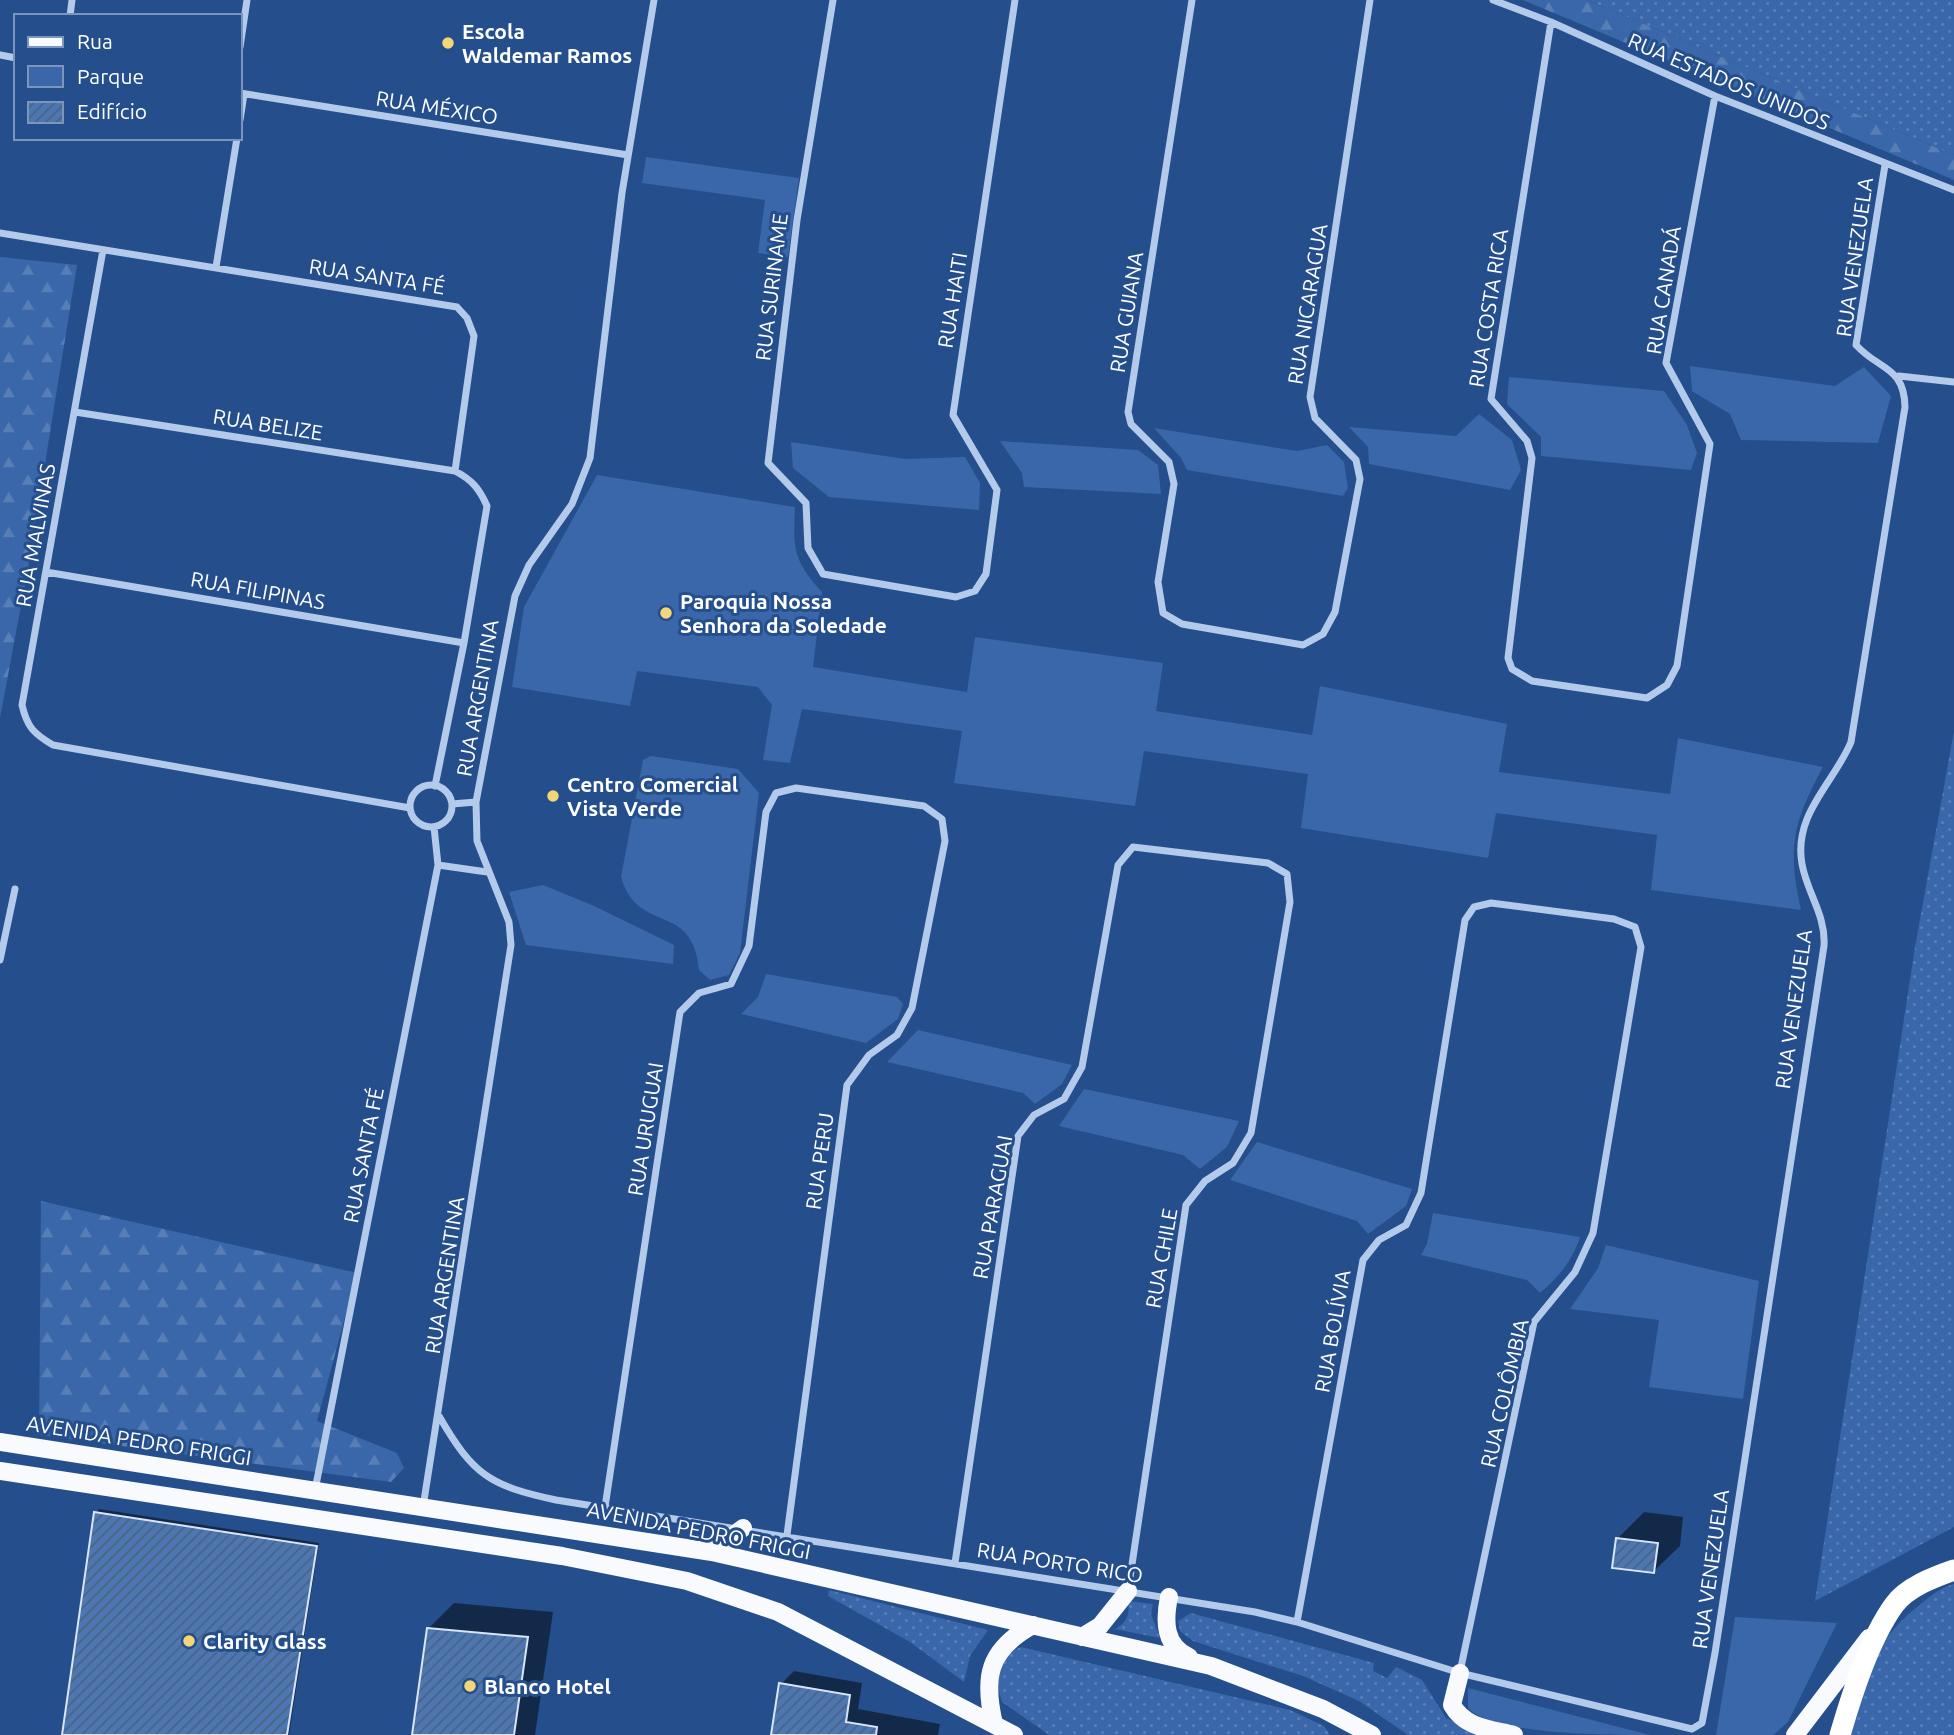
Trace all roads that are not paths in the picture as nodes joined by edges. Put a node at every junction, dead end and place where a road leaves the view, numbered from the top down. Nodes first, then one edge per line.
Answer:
1 (247, 0) edge
2 (654, 0) edge
3 (833, 0) edge
4 (1015, 0) edge
5 (1192, 0) edge
6 (1370, 0) edge
7 (1493, 0) edge
8 (1551, 22) junction
9 (242, 34) edge
10 (242, 94) edge
11 (1715, 96) junction
12 (237, 140) edge
13 (628, 155) junction
14 (1885, 165) junction
15 (1954, 190) edge
16 (0, 233) edge
17 (103, 250) junction
18 (216, 267) junction
19 (1899, 376) junction
20 (1954, 382) edge
21 (75, 412) junction
22 (455, 471) junction
23 (46, 572) junction
24 (975, 591) joint
25 (1323, 634) joint
26 (464, 643) junction
27 (1667, 685) joint
28 (435, 786) junction
29 (776, 793) joint
30 (476, 802) junction
31 (452, 804) junction
32 (410, 808) junction
33 (434, 827) junction
34 (1133, 847) joint
35 (438, 865) junction
36 (487, 872) junction
37 (15, 889) dead end
38 (1474, 907) joint
39 (0, 960) edge
40 (439, 1416) junction
41 (0, 1442) edge
42 (0, 1471) edge
43 (315, 1490) junction
44 (423, 1507) junction
45 (605, 1507) junction
46 (743, 1528) junction
47 (787, 1535) junction
48 (712, 1552) junction
49 (955, 1563) junction
50 (1954, 1570) edge
51 (1128, 1591) junction
52 (1169, 1597) junction
53 (1895, 1603) junction
54 (1297, 1622) junction
55 (1033, 1625) junction
56 (1082, 1637) junction
57 (1212, 1666) junction
58 (1460, 1673) junction
59 (1323, 1709) junction
60 (994, 1724) junction
61 (1699, 1727) joint
62 (1014, 1735) edge
63 (1343, 1735) edge
64 (1371, 1735) edge
65 (1514, 1735) edge
66 (1795, 1735) edge
67 (1840, 1735) edge

1 - 9 street
2 - 13 street, RUA ARGENTINA
3 - 24 street, RUA SURINAME
4 - 24 street, RUA HAITI
5 - 25 street, RUA GUIANA
6 - 25 street, RUA NICARAGUA
7 - 8 street, RUA ESTADOS UNIDOS
8 - 11 street, RUA ESTADOS UNIDOS
8 - 27 street, RUA COSTA RICA
10 - 13 street, RUA MÉXICO
11 - 14 street, RUA ESTADOS UNIDOS
11 - 27 street, RUA CANADÁ
12 - 18 street
13 - 30 street, RUA ARGENTINA
14 - 15 street, RUA ESTADOS UNIDOS
14 - 19 street, RUA VENEZUELA
16 - 17 street, RUA SANTA FÉ
17 - 18 street, RUA SANTA FÉ
17 - 21 street, RUA MALVINAS
18 - 22 street, RUA SANTA FÉ
19 - 20 street
19 - 61 street, RUA VENEZUELA
21 - 22 street, RUA BELIZE
21 - 23 street, RUA MALVINAS
22 - 26 street
23 - 26 street, RUA FILIPINAS
23 - 32 street, RUA MALVINAS
26 - 28 street
28 - 31 street
28 - 32 street
29 - 45 street, RUA URUGUAI
29 - 47 street, RUA PERU
30 - 31 street
30 - 36 street, RUA ARGENTINA
31 - 33 street
32 - 33 street
33 - 35 street, RUA SANTA FÉ
34 - 49 street, RUA PARAGUAI
34 - 51 street, RUA CHILE
35 - 36 street
35 - 43 street, RUA SANTA FÉ
36 - 40 street, RUA ARGENTINA
37 - 39 street
38 - 54 street, RUA BOLÍVIA
38 - 58 street, RUA COLÔMBIA
40 - 44 street, RUA ARGENTINA
40 - 45 street, RUA PORTO RICO
41 - 43 main road, AVENIDA PEDRO FRIGGI
42 - 60 main road
43 - 44 main road, AVENIDA PEDRO FRIGGI
44 - 48 main road, AVENIDA PEDRO FRIGGI
45 - 46 street, RUA PORTO RICO
46 - 47 street, RUA PORTO RICO
46 - 48 main road
47 - 49 street, RUA PORTO RICO
48 - 55 main road, AVENIDA PEDRO FRIGGI
49 - 51 street, RUA PORTO RICO
50 - 53 highway
51 - 52 street, RUA PORTO RICO
51 - 56 main road
52 - 54 street, RUA PORTO RICO
52 - 57 main road
53 - 66 main road
53 - 67 highway
54 - 58 street, RUA PORTO RICO
55 - 56 main road, AVENIDA PEDRO FRIGGI
55 - 60 main road
56 - 57 main road, AVENIDA PEDRO FRIGGI
57 - 59 main road, AVENIDA PEDRO FRIGGI
58 - 61 street, RUA PORTO RICO
58 - 65 main road
59 - 63 main road
59 - 64 main road, AVENIDA PEDRO FRIGGI
60 - 62 main road

